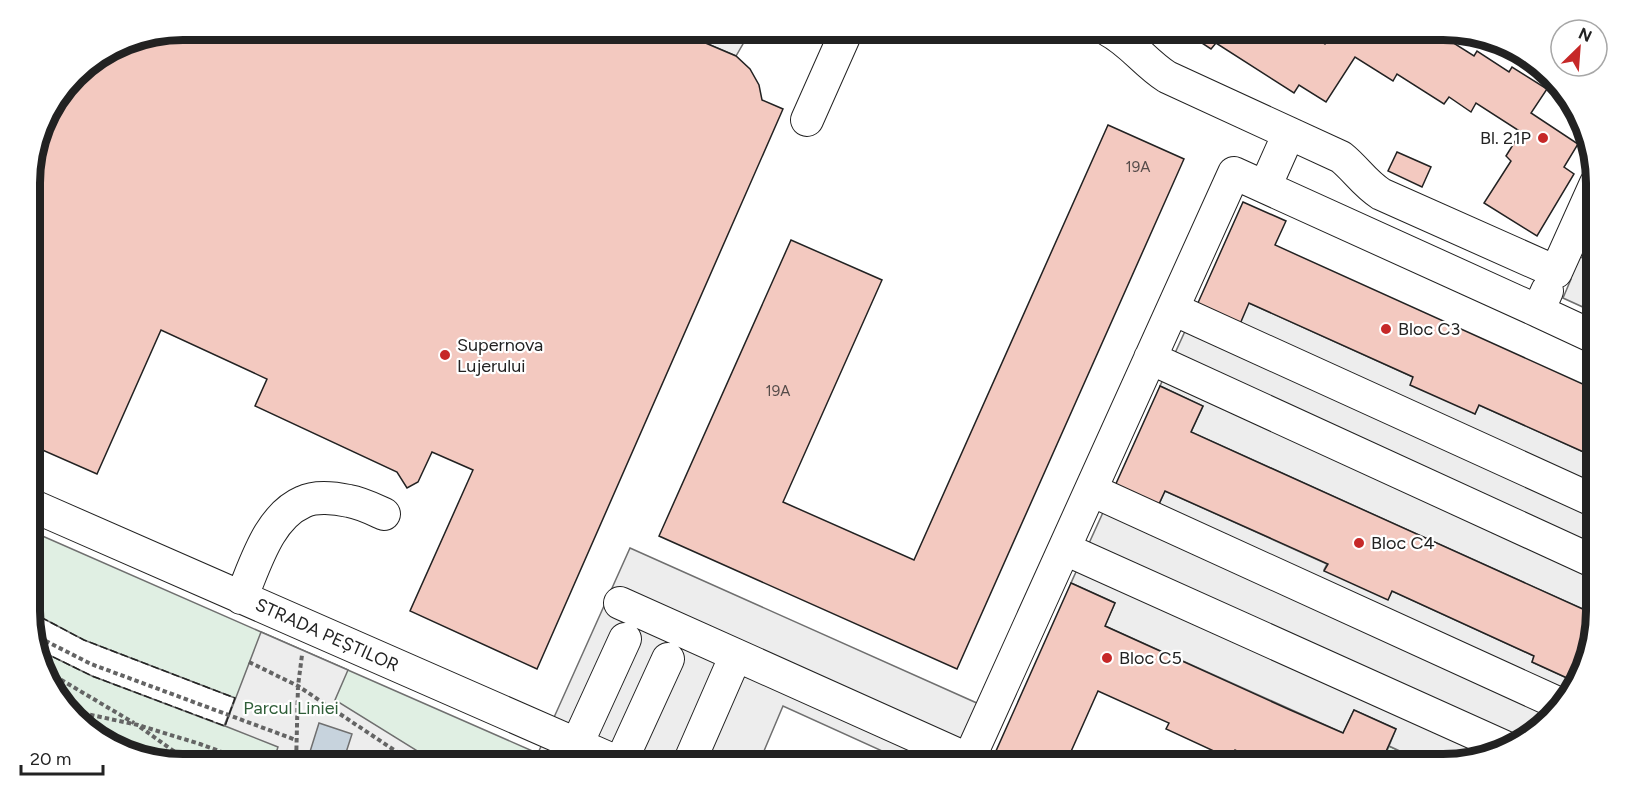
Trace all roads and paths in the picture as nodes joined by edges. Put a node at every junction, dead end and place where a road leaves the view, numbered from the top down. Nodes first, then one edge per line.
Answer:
1 (842, 40) edge
2 (1123, 40) edge
3 (807, 120) dead end
4 (1289, 132) junction
5 (1265, 187) junction
6 (1586, 205) edge
7 (1556, 272) junction
8 (1173, 309) junction
9 (1538, 311) junction
10 (1586, 333) edge
11 (1150, 358) junction
12 (1091, 490) junction
13 (1586, 497) edge
14 (40, 509) edge
15 (384, 514) dead end
16 (1065, 549) junction
17 (1586, 558) edge
18 (241, 598) junction
19 (620, 603) dead end
20 (625, 639) dead end
21 (44, 640) edge
22 (736, 655) junction
23 (668, 659) dead end
24 (249, 662) dead end
25 (56, 677) edge
26 (298, 686) junction
27 (1554, 701) edge
28 (83, 713) edge
29 (138, 725) junction
30 (296, 740) junction
31 (577, 744) junction
32 (1498, 744) edge
33 (177, 754) edge
34 (227, 754) edge
35 (296, 754) edge
36 (399, 754) edge
37 (600, 754) edge
38 (626, 754) edge
39 (693, 754) edge
40 (957, 754) edge
41 (978, 754) edge

1 - 3 street
2 - 4 street
4 - 5 street
4 - 7 street
5 - 8 street
5 - 9 street
6 - 7 street
7 - 9 street
8 - 11 street
8 - 13 street
9 - 10 street
11 - 12 street
11 - 17 street
12 - 16 street
12 - 27 street
14 - 18 street, STRADA PEȘTILOR
15 - 18 street
16 - 32 street
16 - 41 street
18 - 31 street, STRADA PEȘTILOR
19 - 22 street
20 - 31 street
21 - 30 path
22 - 39 street
22 - 40 street
23 - 38 street
24 - 26 path
25 - 29 path
26 - 30 path
26 - 36 path
28 - 29 path
29 - 33 path
29 - 34 path
30 - 35 path
31 - 37 street, STRADA PEȘTILOR

